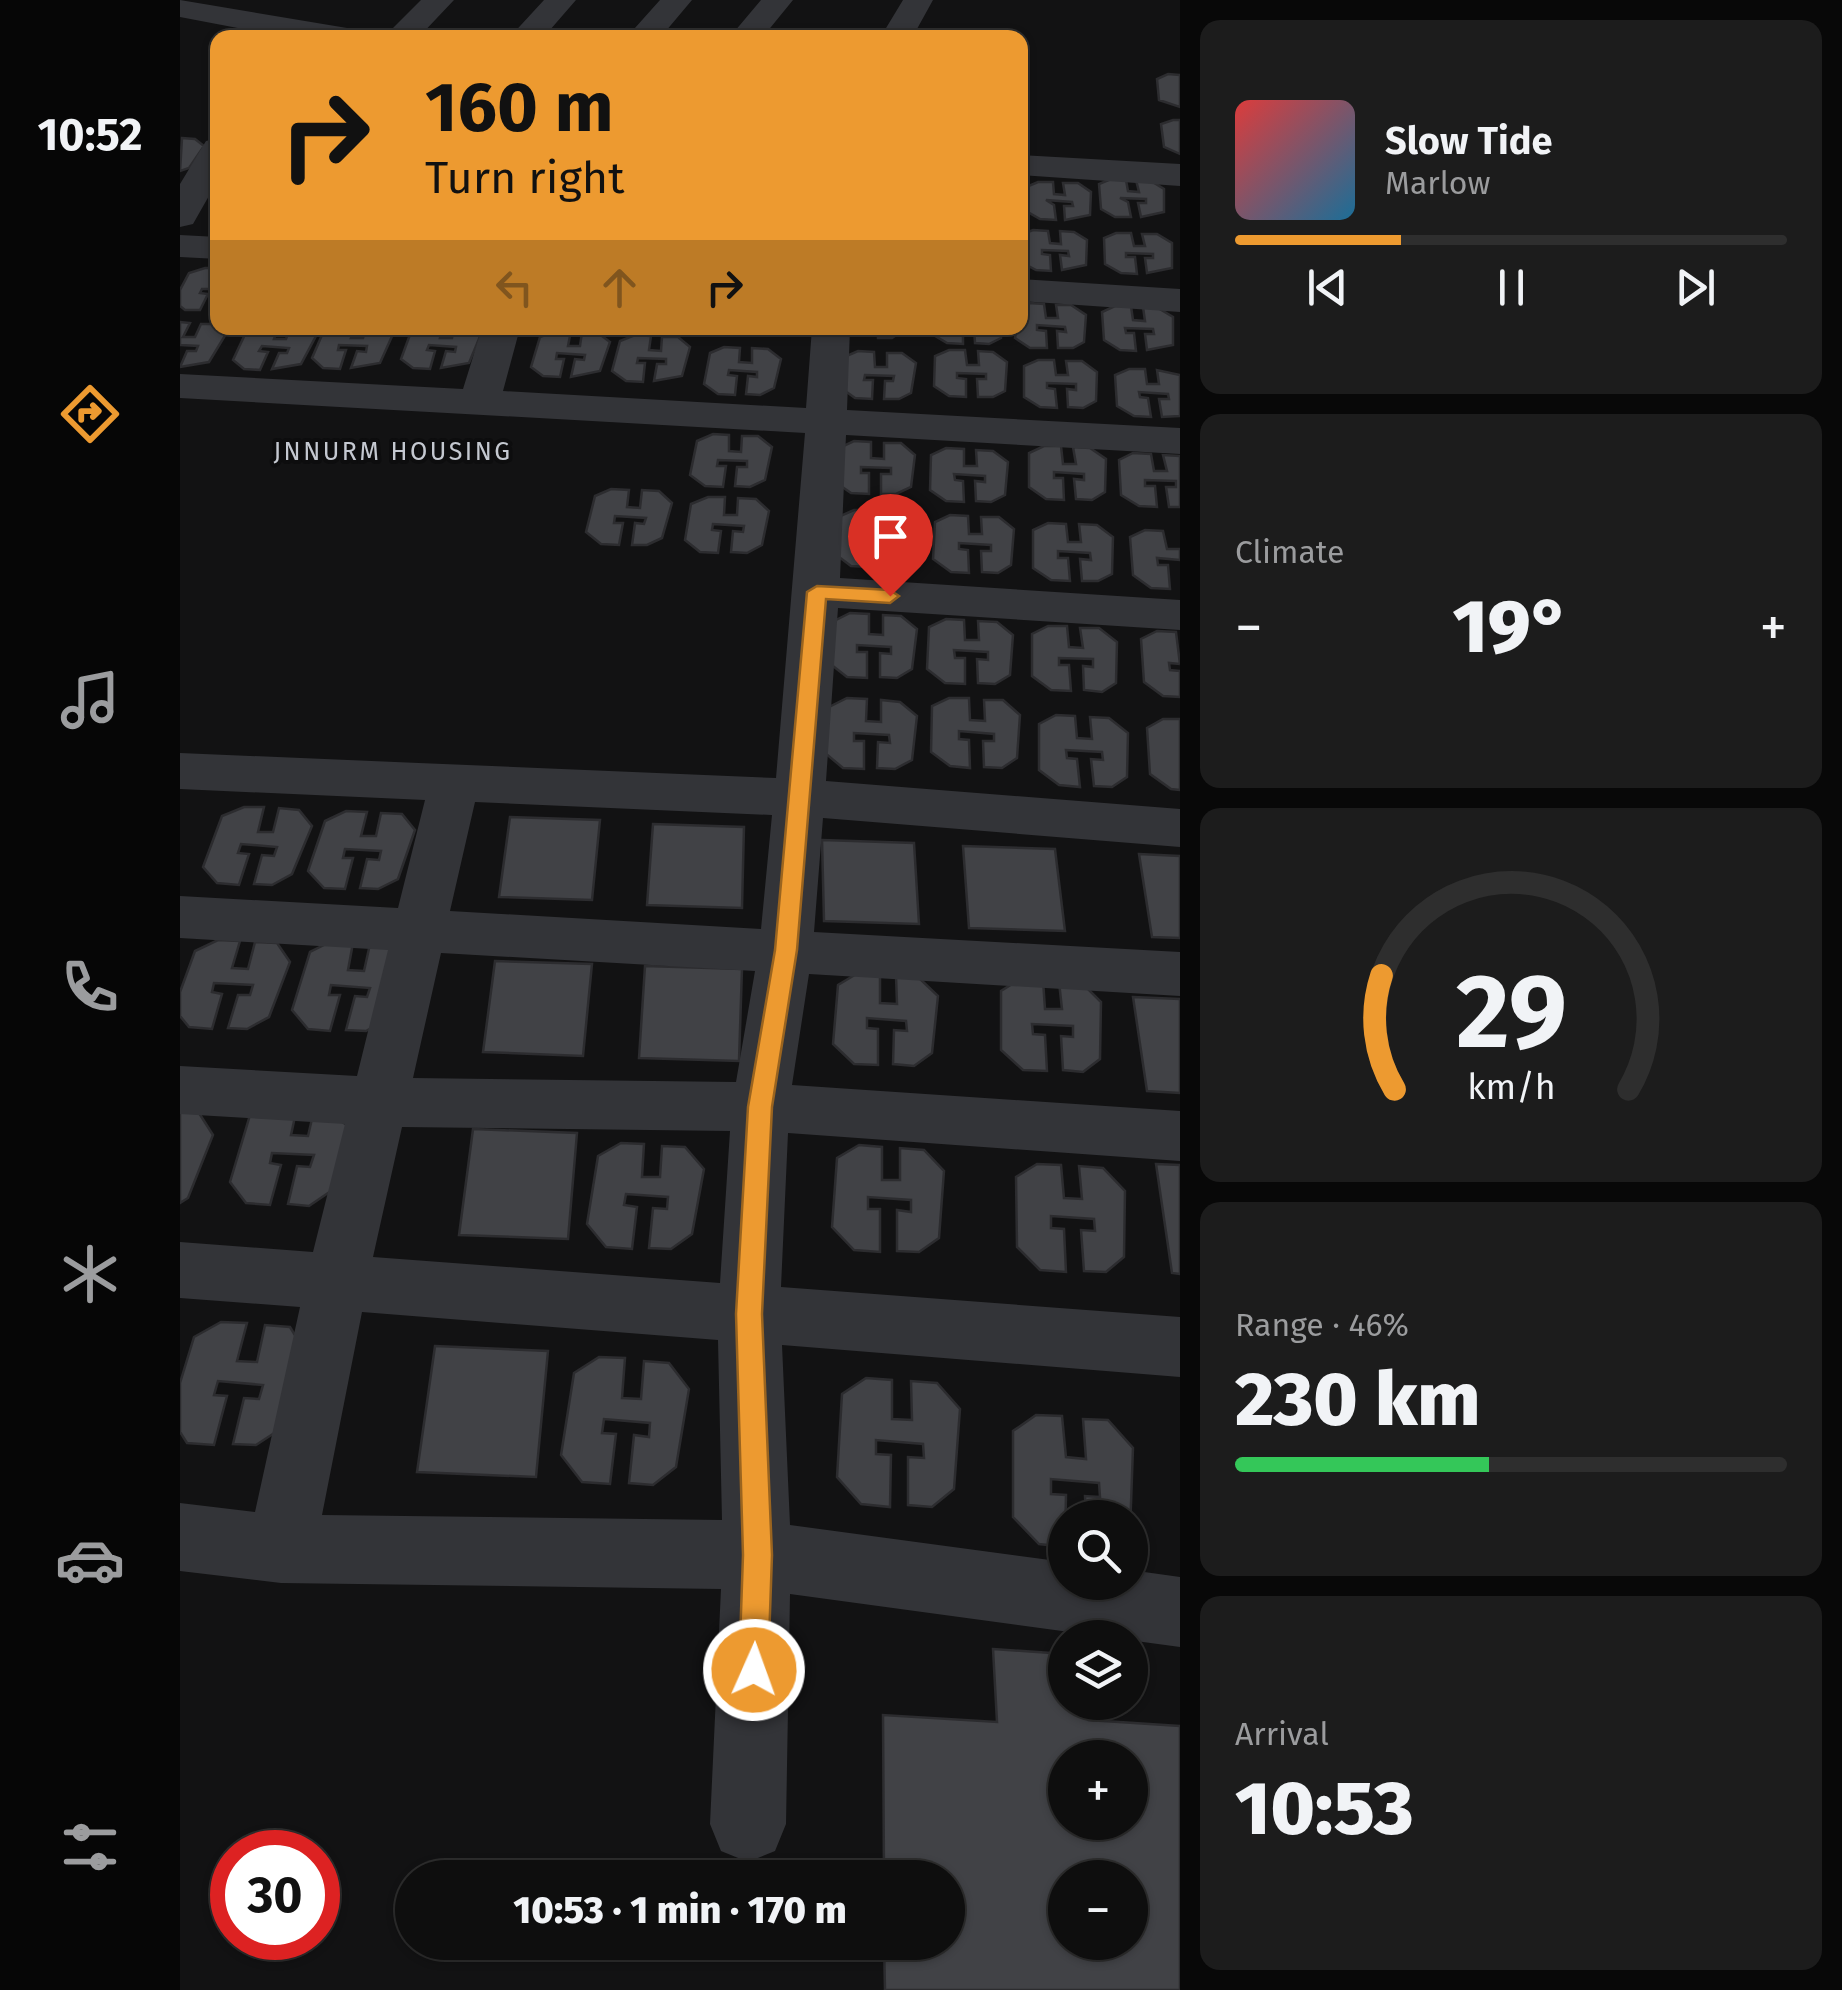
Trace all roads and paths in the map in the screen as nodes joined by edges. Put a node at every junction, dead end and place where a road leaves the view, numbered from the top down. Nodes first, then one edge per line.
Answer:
1 (319, 0) edge
2 (439, 0) edge
3 (561, 0) edge
4 (677, 0) edge
5 (778, 0) edge
6 (918, 0) edge
7 (196, 6) edge
8 (286, 28) junction
9 (298, 30) edge
10 (408, 30) edge
11 (533, 30) edge
12 (649, 30) edge
13 (752, 30) edge
14 (901, 30) edge
15 (210, 139) edge
16 (1028, 166) edge
17 (1180, 175) edge
18 (180, 216) edge
19 (180, 246) edge
20 (210, 248) edge
21 (1028, 291) edge
22 (1180, 301) edge
23 (499, 335) edge
24 (829, 335) edge
25 (180, 386) edge
26 (478, 403) junction
27 (823, 421) junction
28 (1180, 441) edge
29 (817, 592) junction
30 (1180, 615) edge
31 (180, 771) edge
32 (454, 784) junction
33 (800, 798) junction
34 (1180, 828) edge
35 (180, 918) edge
36 (421, 930) junction
37 (786, 950) junction
38 (1180, 974) edge
39 (180, 1090) edge
40 (382, 1102) junction
41 (760, 1107) junction
42 (1180, 1136) edge
43 (180, 1270) edge
44 (336, 1285) junction
45 (749, 1314) junction
46 (1180, 1347) edge
47 (180, 1537) edge
48 (282, 1549) junction
49 (758, 1555) junction
50 (1180, 1612) edge
51 (748, 1824) dead end

1 - 8 street
2 - 10 street
3 - 11 street
4 - 12 street
5 - 13 street
6 - 14 street
7 - 8 street
8 - 9 street
15 - 18 street
16 - 17 street
19 - 20 street
21 - 22 street
23 - 26 street
24 - 27 street
25 - 26 street
26 - 27 street
27 - 28 street
27 - 29 street
29 - 30 street
29 - 33 street
31 - 32 street
32 - 33 street
32 - 36 street
33 - 34 street
33 - 37 street
35 - 36 street
36 - 37 street
36 - 40 street
37 - 38 street
37 - 41 street
39 - 40 street
40 - 41 street
40 - 44 street
41 - 42 street
41 - 45 street
43 - 44 street
44 - 45 street
44 - 48 street
45 - 46 street
45 - 49 street
47 - 48 street
48 - 49 street
49 - 50 street
49 - 51 street

